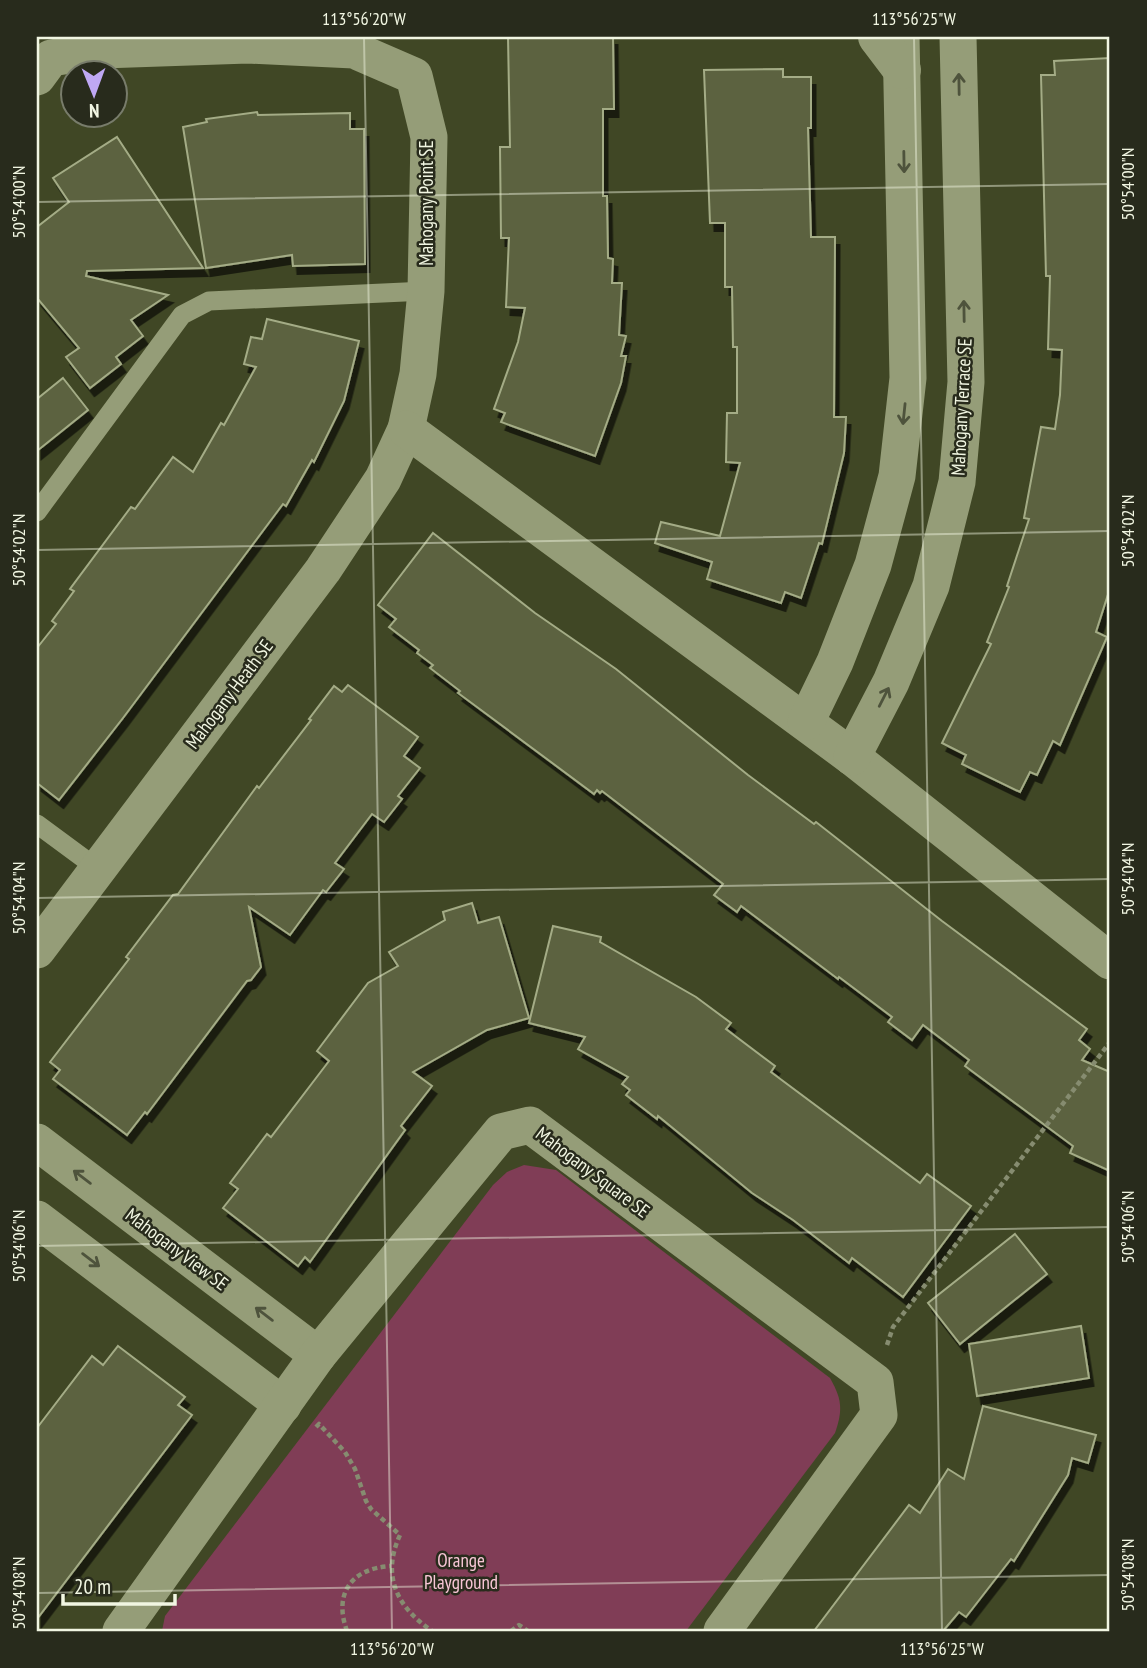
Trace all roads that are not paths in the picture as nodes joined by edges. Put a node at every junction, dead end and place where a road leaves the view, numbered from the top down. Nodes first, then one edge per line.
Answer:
1 (877, 37) edge
2 (958, 37) edge
3 (902, 53) edge
4 (37, 77) edge
5 (426, 291) junction
6 (908, 377) junction
7 (966, 382) junction
8 (406, 429) junction
9 (37, 512) edge
10 (806, 722) junction
11 (852, 757) junction
12 (37, 824) edge
13 (98, 869) junction
14 (37, 950) edge
15 (1110, 961) edge
16 (37, 1142) edge
17 (37, 1219) edge
18 (318, 1355) junction
19 (283, 1405) junction
20 (121, 1631) edge
21 (722, 1631) edge

1 - 3 street
7 -> 2 street, Mahogany Terrace SE
3 -> 6 street
4 - 5 street, Mahogany Point SE
5 - 8 street, Mahogany Point SE
5 - 9 lane
6 - 7 street
6 -> 10 street
11 -> 7 street, Mahogany Terrace SE
8 - 10 street
8 - 13 street, Mahogany Heath SE
10 - 11 street
11 - 15 street
12 - 13 lane
13 - 14 street, Mahogany Heath SE
18 -> 16 street, Mahogany View SE
17 -> 19 street
18 - 19 street, Mahogany Square SE
18 - 21 street, Mahogany Square SE
19 - 20 street, Mahogany Square SE

